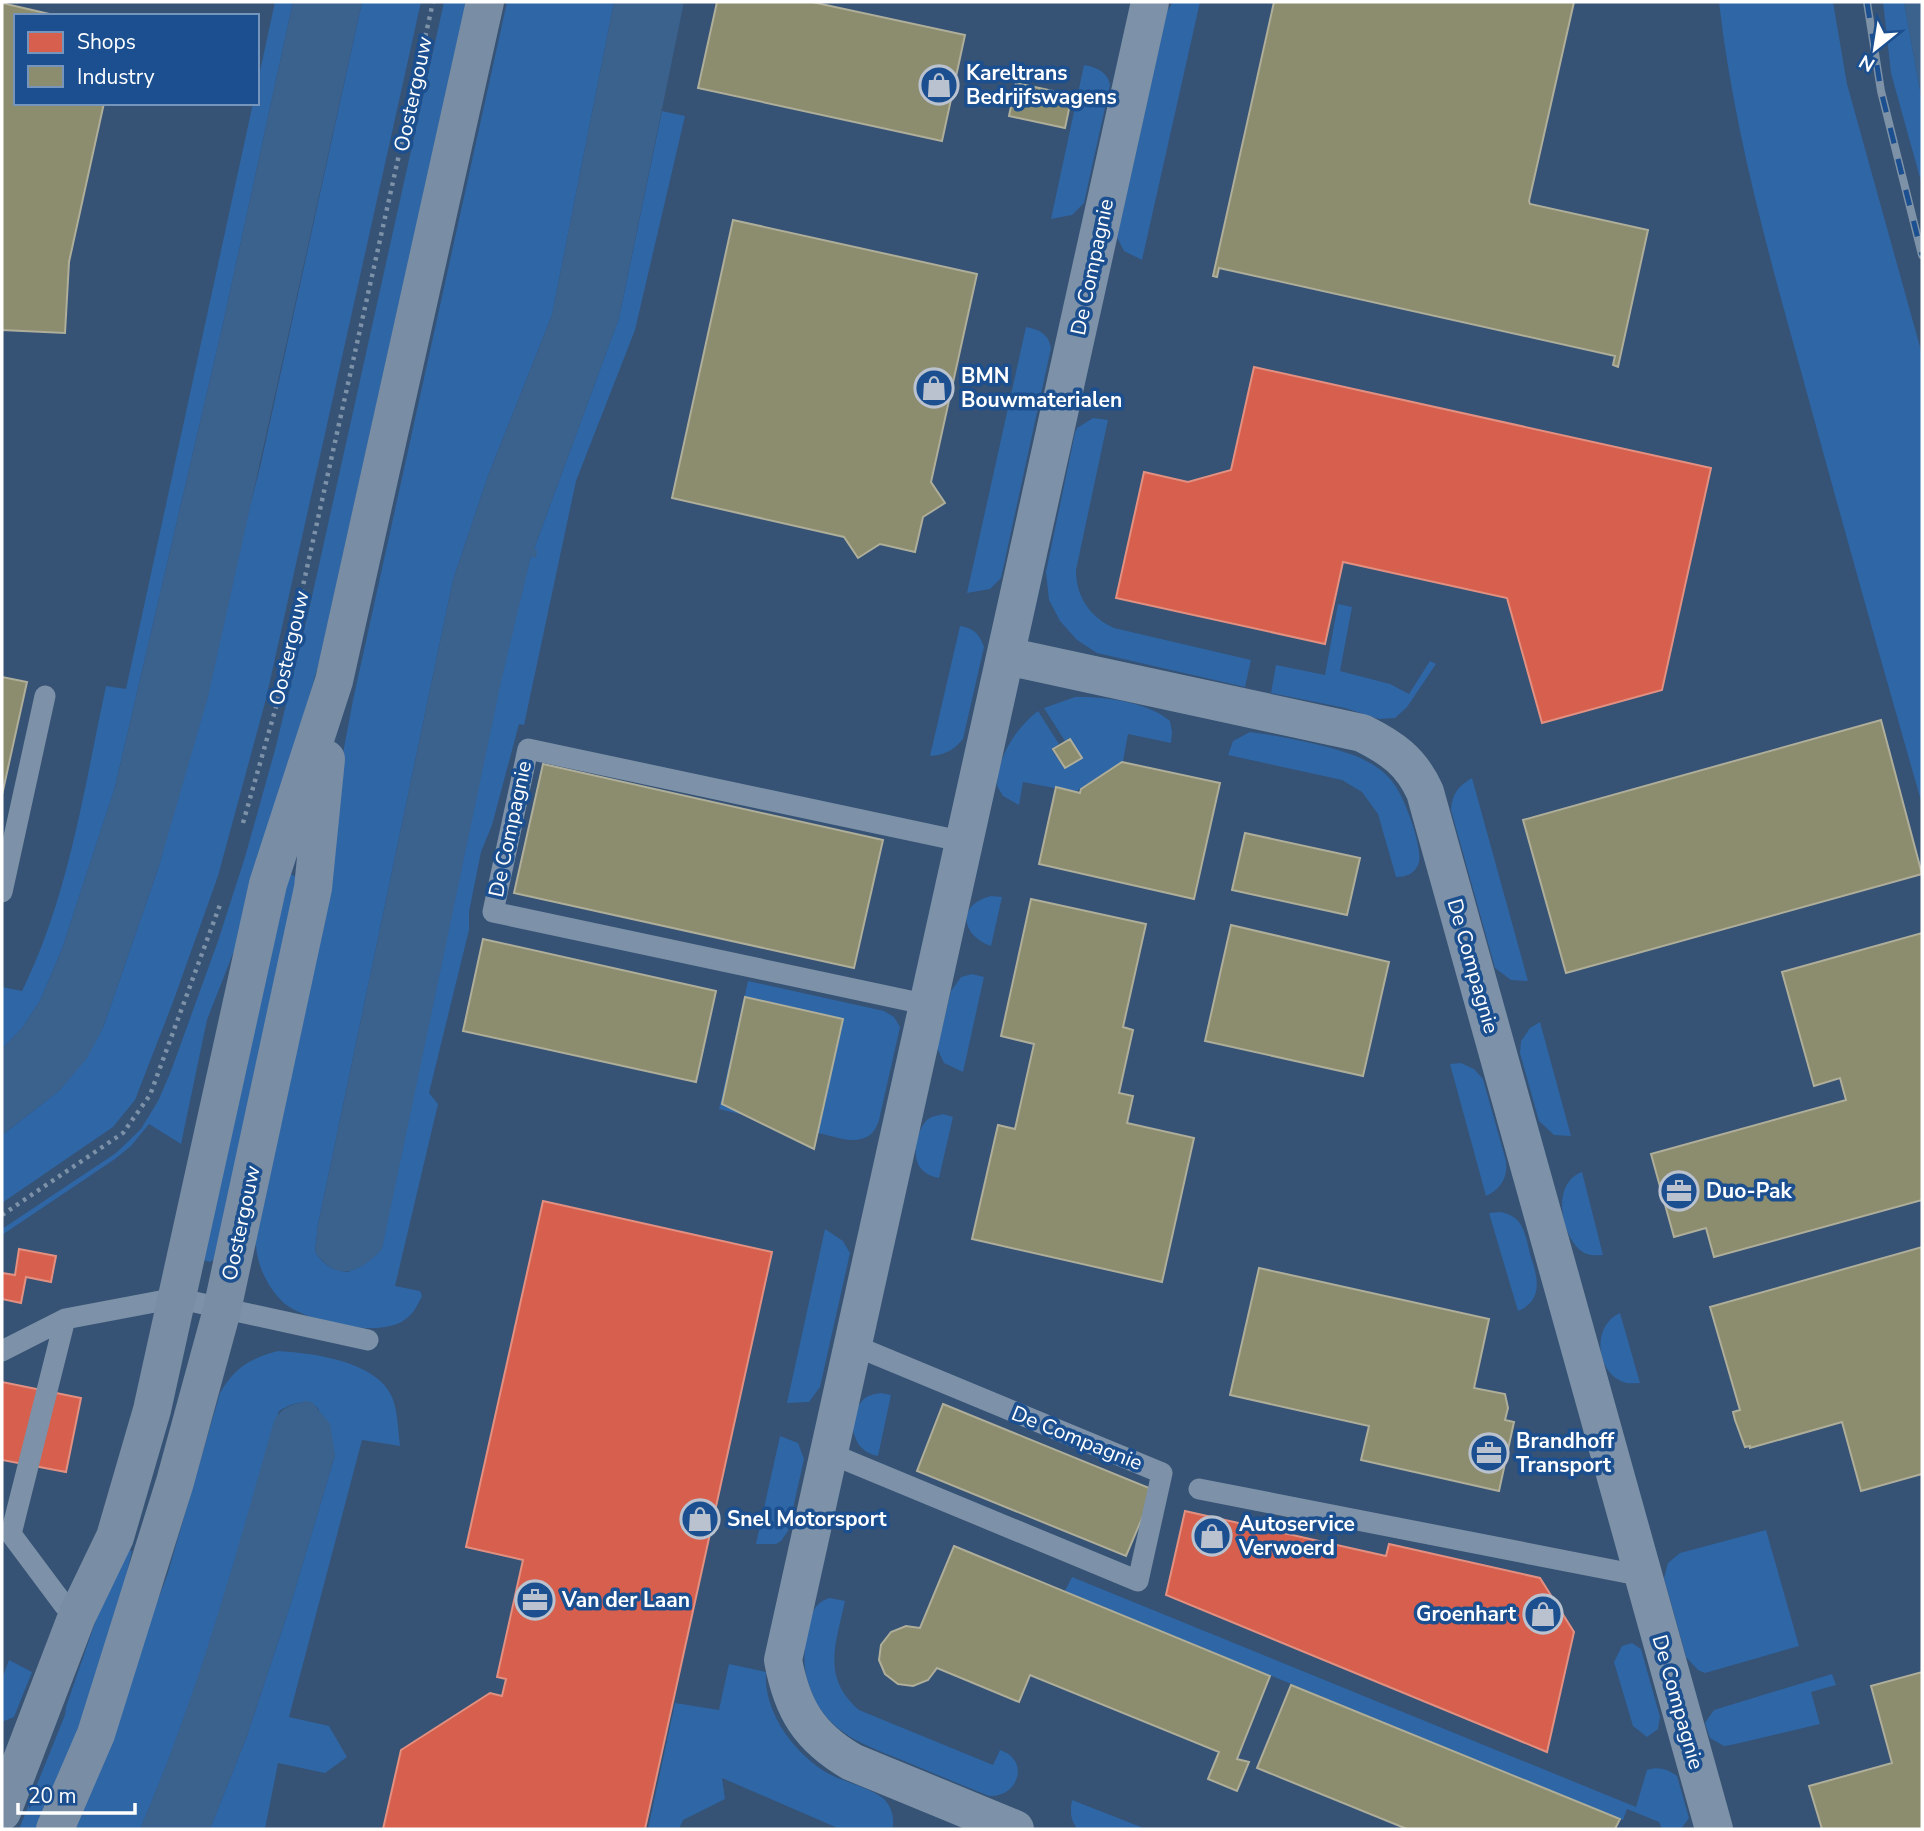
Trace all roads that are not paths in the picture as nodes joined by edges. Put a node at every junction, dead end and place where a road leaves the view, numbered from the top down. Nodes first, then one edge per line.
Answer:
1 (485, 2) edge
2 (1150, 2) edge
3 (1006, 656) junction
4 (334, 681) junction
5 (45, 696) dead end
6 (965, 842) junction
7 (2, 892) edge
8 (929, 1005) junction
9 (176, 1298) junction
10 (222, 1310) junction
11 (65, 1319) junction
12 (368, 1340) dead end
13 (853, 1345) junction
14 (2, 1352) edge
15 (829, 1453) junction
16 (1199, 1489) dead end
17 (11, 1534) junction
18 (2, 1556) edge
19 (1643, 1576) junction
20 (77, 1616) junction
21 (2, 1812) edge
22 (55, 1829) edge
23 (1015, 1829) edge
24 (1714, 1829) edge

1 - 4 main road, Oostergouw
2 - 3 street, De Compagnie
3 - 6 street, De Compagnie
3 - 19 street, De Compagnie
4 - 9 main road, Oostergouw
4 - 10 main road, Oostergouw
5 - 7 lane
6 - 8 street, De Compagnie
6 - 8 lane, De Compagnie
8 - 13 street, De Compagnie
9 - 10 lane, Oostergouw
9 - 11 lane
9 - 20 main road, Oostergouw
10 - 12 lane
10 - 22 main road, Oostergouw
11 - 14 lane
11 - 17 lane
13 - 15 street, De Compagnie
13 - 15 lane, De Compagnie
15 - 23 street, De Compagnie
16 - 19 lane
17 - 18 lane
17 - 20 lane
19 - 24 street, De Compagnie
20 - 21 main road, Oostergouw

